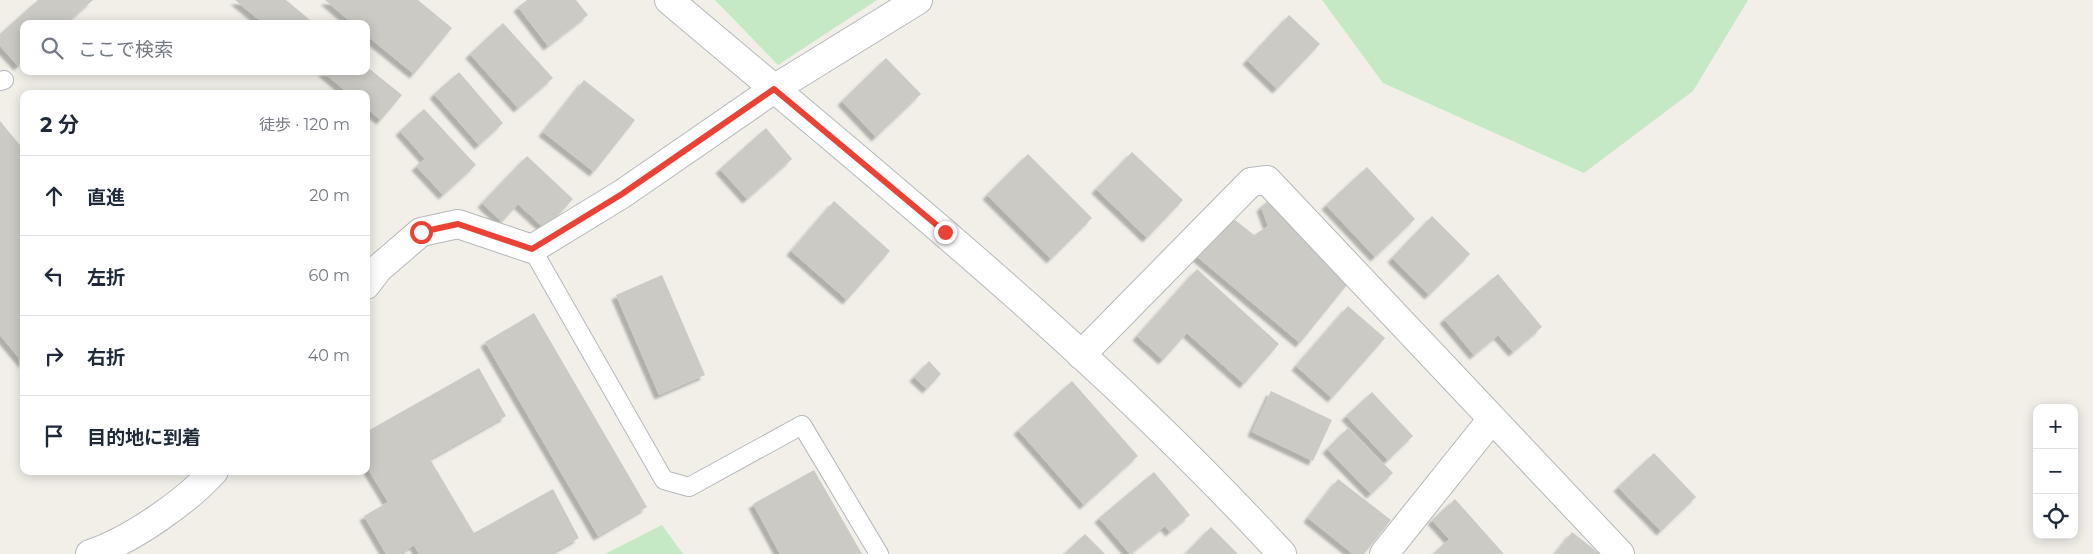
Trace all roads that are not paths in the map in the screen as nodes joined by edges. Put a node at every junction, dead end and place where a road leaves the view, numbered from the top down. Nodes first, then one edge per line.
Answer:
1 (669, 0) edge
2 (918, 0) edge
3 (774, 89) junction
4 (532, 249) junction
5 (370, 280) edge
6 (1081, 355) junction
7 (1492, 419) junction
8 (210, 475) edge
9 (90, 554) edge
10 (879, 554) edge
11 (1282, 554) edge
12 (1384, 554) edge
13 (1620, 554) edge

1 - 3 street
2 - 3 street
3 - 4 street
3 - 6 street
4 - 5 street
4 - 10 lane
6 - 7 street
6 - 11 street
7 - 12 street
7 - 13 street
8 - 9 street

